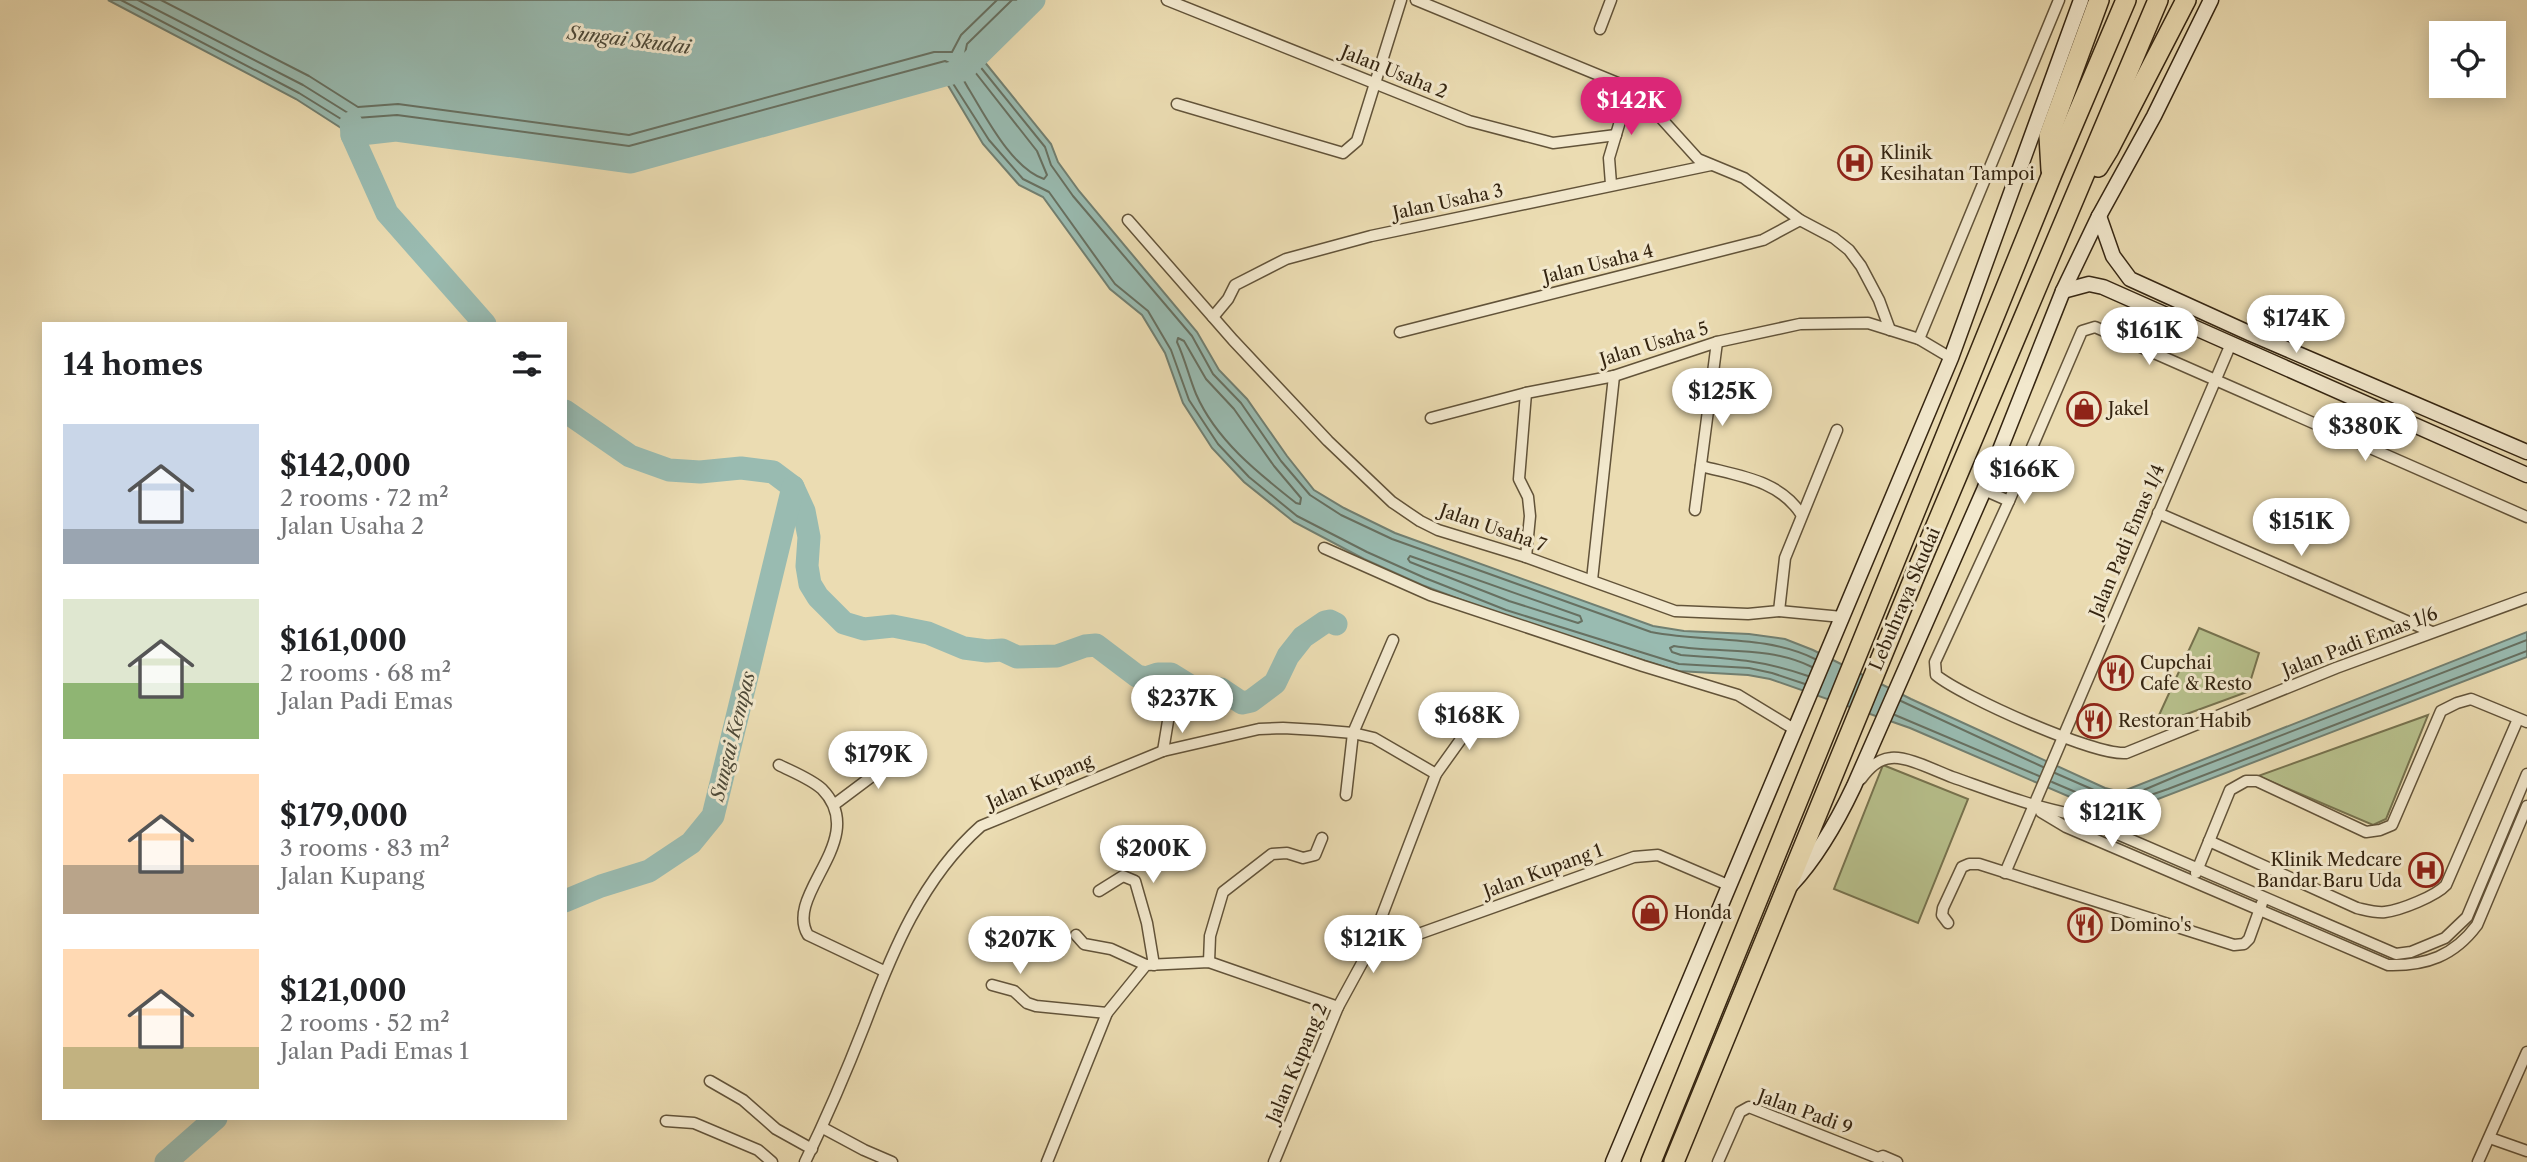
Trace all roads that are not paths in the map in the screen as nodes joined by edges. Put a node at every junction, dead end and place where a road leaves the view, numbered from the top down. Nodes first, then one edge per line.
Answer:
1 (1167, 0) edge
2 (1402, 0) edge
3 (1416, 0) edge
4 (1611, 0) edge
5 (2059, 0) edge
6 (2081, 0) edge
7 (2099, 0) edge
8 (2126, 0) edge
9 (2158, 0) edge
10 (2186, 0) edge
11 (2211, 0) edge
12 (1600, 29) dead end
13 (2028, 74) junction
14 (1376, 83) junction
15 (2052, 83) junction
16 (1630, 88) junction
17 (1177, 104) dead end
18 (1616, 135) junction
19 (1713, 164) junction
20 (2052, 174) junction
21 (1611, 184) junction
22 (2067, 215) junction
23 (2099, 216) junction
24 (1128, 220) dead end
25 (1800, 220) junction
26 (2063, 291) junction
27 (1213, 317) junction
28 (1890, 330) junction
29 (1400, 332) dead end
30 (1919, 339) junction
31 (1717, 342) junction
32 (2230, 346) junction
33 (1951, 358) junction
34 (1614, 376) junction
35 (2216, 380) junction
36 (1526, 393) junction
37 (1431, 418) dead end
38 (1837, 429) dead end
39 (2527, 452) edge
40 (1701, 466) junction
41 (2527, 475) edge
42 (1984, 490) junction
43 (2009, 501) junction
44 (1695, 510) dead end
45 (2158, 513) junction
46 (1801, 514) junction
47 (2527, 517) edge
48 (1324, 548) dead end
49 (1526, 557) junction
50 (1592, 580) junction
51 (2527, 597) edge
52 (1779, 611) junction
53 (1841, 618) junction
54 (2431, 632) junction
55 (1393, 640) dead end
56 (1479, 714) dead end
57 (1169, 715) dead end
58 (2522, 720) edge
59 (1795, 728) junction
60 (1353, 733) junction
61 (2062, 736) junction
62 (1163, 751) junction
63 (903, 753) dead end
64 (779, 765) dead end
65 (2527, 774) edge
66 (1436, 775) junction
67 (1854, 786) junction
68 (1346, 795) dead end
69 (2035, 801) junction
70 (835, 804) junction
71 (2527, 806) edge
72 (1322, 838) dead end
73 (2208, 841) junction
74 (2198, 868) junction
75 (2005, 873) junction
76 (2193, 883) junction
77 (1728, 885) junction
78 (1099, 891) dead end
79 (1784, 892) junction
80 (2264, 897) junction
81 (2260, 909) junction
82 (1948, 923) dead end
83 (1076, 934) dead end
84 (1368, 952) junction
85 (1209, 962) junction
86 (1150, 965) junction
87 (884, 971) junction
88 (992, 985) dead end
89 (1338, 1007) junction
90 (1107, 1013) junction
91 (2527, 1052) edge
92 (710, 1081) dead end
93 (666, 1121) dead end
94 (823, 1128) junction
95 (2490, 1138) junction
96 (812, 1149) junction
97 (1857, 1150) junction
98 (2527, 1151) edge
99 (1877, 1160) edge
100 (772, 1162) edge
101 (806, 1162) edge
102 (892, 1162) edge
103 (1047, 1162) edge
104 (1274, 1162) edge
105 (1613, 1162) edge
106 (1651, 1162) edge
107 (1674, 1162) edge
108 (1718, 1162) edge
109 (1852, 1162) edge
110 (1897, 1162) edge
111 (2478, 1162) edge

1 - 14 street, Jalan Usaha 2
2 - 14 street
3 - 16 street
4 - 12 street
5 - 13 street
6 - 15 street
7 - 20 highway
8 - 20 highway, Lebuhraya Skudai
9 - 22 highway, Lebuhraya Skudai
10 - 22 highway
11 - 23 street
13 - 15 street
13 - 30 street
14 - 17 street
14 - 18 street, Jalan Usaha 2
15 - 33 street
16 - 18 street
16 - 19 street
18 - 21 street
19 - 21 street, Jalan Usaha 3
19 - 25 street
20 - 106 highway, Lebuhraya Skudai
21 - 27 street, Jalan Usaha 3
22 - 79 highway, Lebuhraya Skudai
23 - 26 street
23 - 39 street
24 - 27 street, Jalan Usaha 7
25 - 28 street
25 - 29 street, Jalan Usaha 4
26 - 32 street
26 - 42 street
27 - 49 street, Jalan Usaha 7
28 - 30 street, Jalan Usaha 5
28 - 31 street, Jalan Usaha 5
30 - 33 street, Jalan Usaha 5
31 - 34 street, Jalan Usaha 5
31 - 40 street
32 - 35 street, Jalan Padi Emas 1/4
32 - 41 street
33 - 53 street
34 - 36 street, Jalan Usaha 5
34 - 50 street
35 - 43 street
35 - 45 street, Jalan Padi Emas 1/4
35 - 47 street
36 - 37 street, Jalan Usaha 5
36 - 49 street
38 - 46 street
40 - 44 street
40 - 46 street
42 - 43 street
42 - 67 street
43 - 61 street, Jalan Padi Emas 1/6
45 - 54 street
45 - 61 street, Jalan Padi Emas 1/4
46 - 52 street
48 - 59 street
49 - 50 street, Jalan Usaha 7
50 - 52 street, Jalan Usaha 7
51 - 54 street, Jalan Padi Emas 1/6
52 - 53 street, Jalan Usaha 7
53 - 59 street
54 - 61 street, Jalan Padi Emas 1/6
55 - 60 street
56 - 66 street, Jalan Kupang 2
57 - 62 street
58 - 73 street
58 - 73 street
59 - 77 street
60 - 62 street, Jalan Kupang
60 - 66 street, Jalan Kupang
60 - 68 street
61 - 69 street, Jalan Padi Emas 1/4
62 - 87 street, Jalan Kupang
63 - 70 street
64 - 70 street
65 - 80 street
66 - 84 street, Jalan Kupang 2
67 - 69 street
67 - 79 street
69 - 74 street
69 - 75 street, Jalan Padi Emas 1/4
69 - 76 street
70 - 87 street
71 - 81 street
72 - 85 street
73 - 74 street
74 - 76 street
74 - 80 street
75 - 81 street
75 - 82 street
76 - 81 street
77 - 84 street, Jalan Kupang 1
77 - 105 street
78 - 86 street
79 - 107 highway, Lebuhraya Skudai
80 - 81 street
83 - 86 street
84 - 89 street, Jalan Kupang 2
85 - 86 street
85 - 89 street
86 - 90 street
87 - 94 street, Jalan Kupang
88 - 90 street
89 - 104 street, Jalan Kupang 2
90 - 103 street
91 - 95 street
92 - 96 street
93 - 100 street
94 - 96 street, Jalan Kupang
94 - 102 street
95 - 98 street
95 - 111 street
96 - 101 street, Jalan Kupang
97 - 99 street, Jalan Padi 9
97 - 108 street, Jalan Padi 9
97 - 109 street
99 - 110 street, Jalan Padi 9

